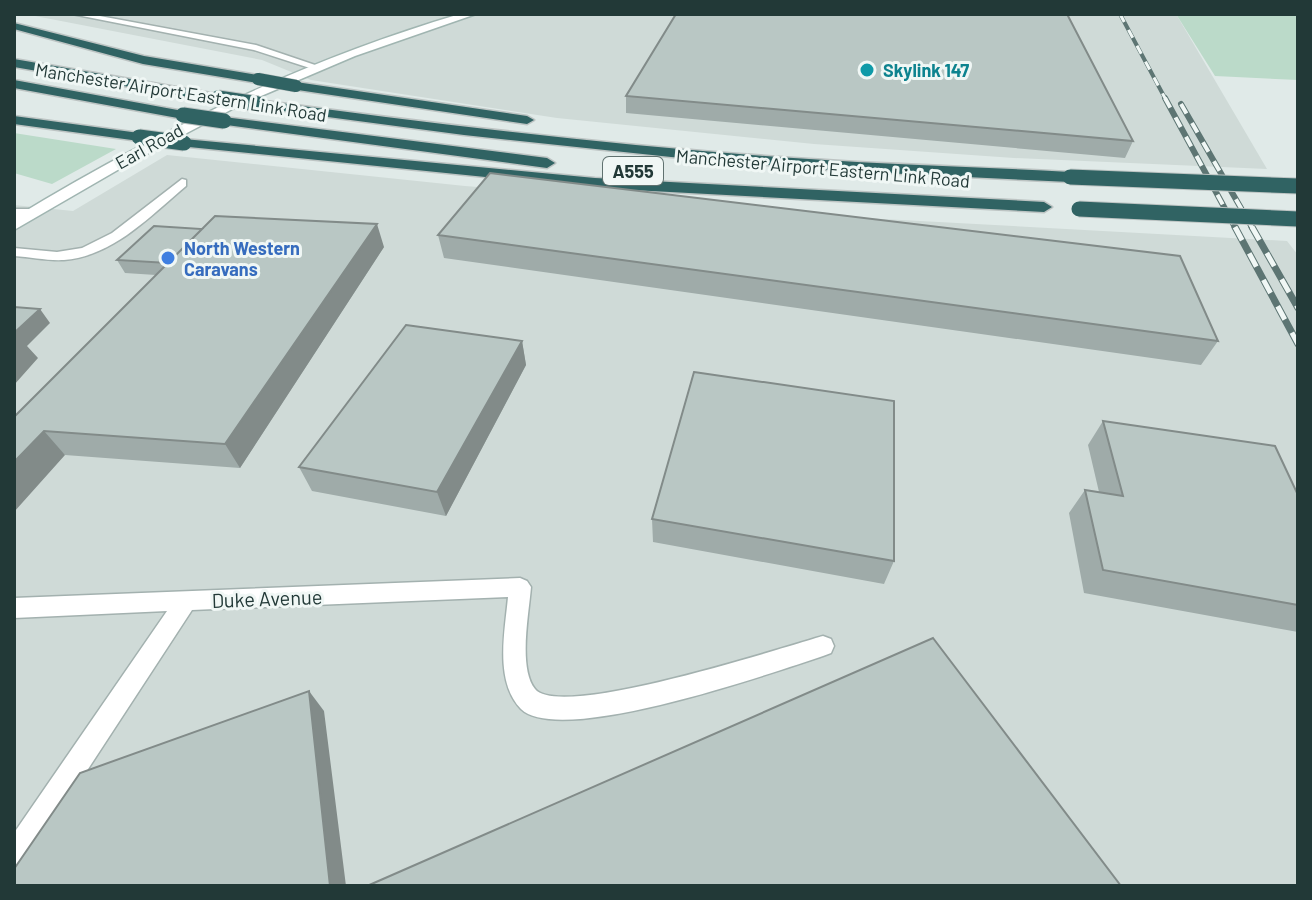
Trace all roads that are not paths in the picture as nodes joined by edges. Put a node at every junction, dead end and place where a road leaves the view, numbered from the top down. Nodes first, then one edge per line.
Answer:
1 (76, 14) edge
2 (471, 14) edge
3 (14, 26) edge
4 (14, 63) edge
5 (316, 67) junction
6 (14, 84) edge
7 (14, 120) edge
8 (535, 121) dead end
9 (643, 134) dead end
10 (1039, 174) junction
11 (182, 183) dead end
12 (1298, 186) edge
13 (1044, 207) junction
14 (14, 213) edge
15 (33, 213) junction
16 (1298, 219) edge
17 (14, 225) edge
18 (14, 252) edge
19 (186, 601) junction
20 (14, 608) edge
21 (823, 646) dead end
22 (14, 857) edge

1 - 5 lane
2 - 5 street, Earl Road
3 - 8 highway, bridge
4 - 10 highway, Manchester Airport Eastern Link Road / A555, bridge
5 - 15 street, Earl Road
6 - 13 highway, Manchester Airport Eastern Link Road / A555, bridge
7 - 13 highway, bridge
9 - 10 highway
10 - 12 highway, Manchester Airport Eastern Link Road / A555, bridge
11 - 18 lane
13 - 16 highway, Manchester Airport Eastern Link Road / A555, bridge
14 - 15 lane
15 - 17 street, Earl Road
19 - 20 lane, Duke Avenue
19 - 21 lane, Duke Avenue
19 - 22 lane

